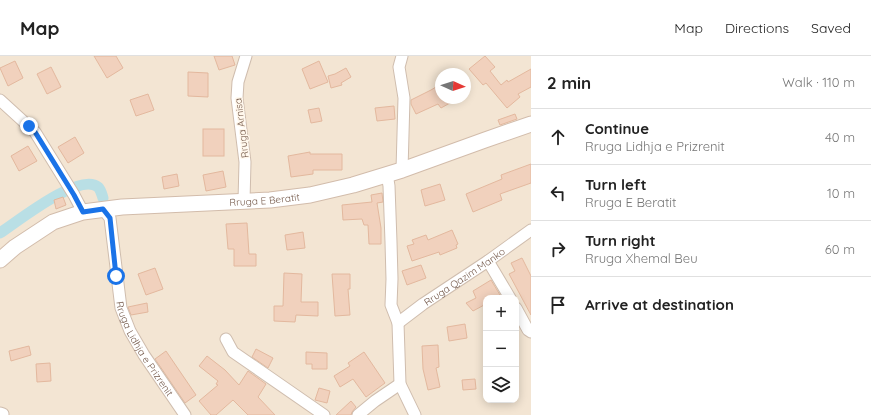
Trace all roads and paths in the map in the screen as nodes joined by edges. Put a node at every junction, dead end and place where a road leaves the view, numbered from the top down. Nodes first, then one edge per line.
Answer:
1 (246, 56) edge
2 (402, 56) edge
3 (0, 100) edge
4 (531, 124) edge
5 (402, 170) junction
6 (387, 174) junction
7 (244, 201) junction
8 (103, 209) junction
9 (83, 212) junction
10 (531, 230) edge
11 (0, 260) edge
12 (488, 261) junction
13 (508, 295) edge
14 (519, 314) edge
15 (398, 323) junction
16 (531, 332) edge
17 (226, 339) dead end
18 (400, 384) junction
19 (185, 415) edge
20 (324, 415) edge
21 (358, 415) edge
22 (415, 415) edge

1 - 7 street, Rruga Arnisa
2 - 5 street
3 - 9 street
4 - 5 main road, Rruga E Beratit
5 - 6 main road, Rruga E Beratit
6 - 7 main road, Rruga E Beratit
6 - 15 street
7 - 8 main road, Rruga E Beratit
8 - 9 main road, Rruga E Beratit
8 - 19 street, Rruga Lidhja e Prizrenit
9 - 11 main road, Rruga E Beratit
10 - 12 street, Rruga Qazim Manko
12 - 13 street
12 - 15 street, Rruga Qazim Manko
14 - 16 street
15 - 18 street
17 - 20 street
18 - 21 street
18 - 22 street

